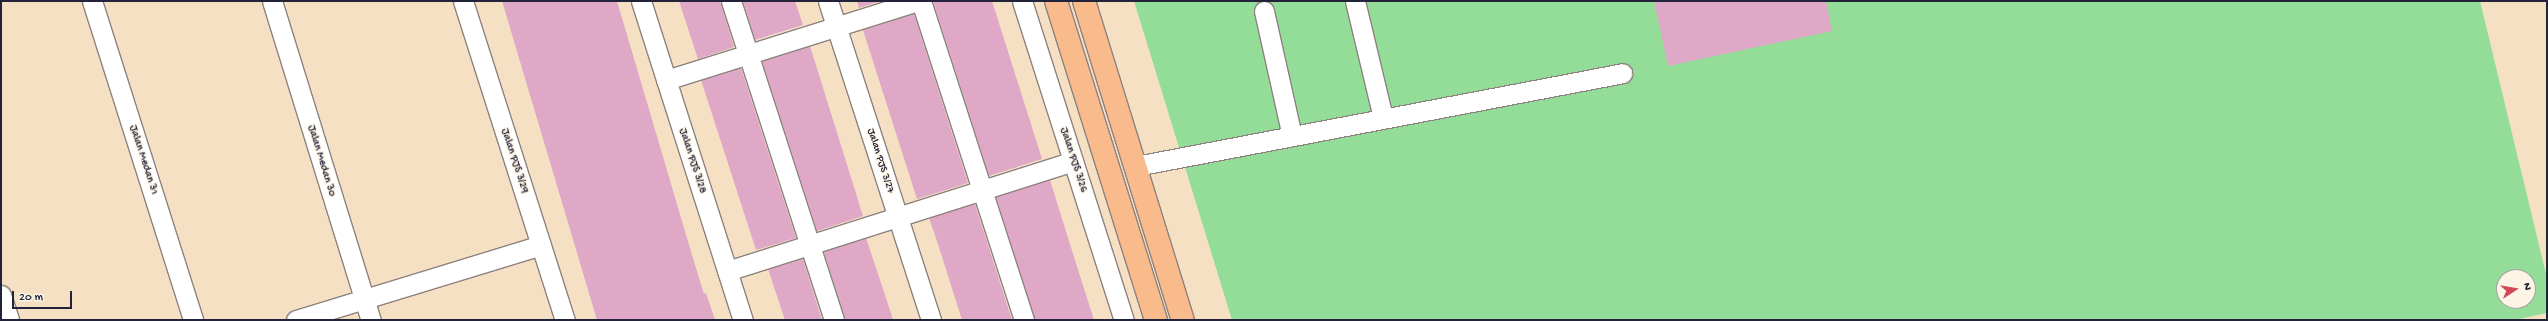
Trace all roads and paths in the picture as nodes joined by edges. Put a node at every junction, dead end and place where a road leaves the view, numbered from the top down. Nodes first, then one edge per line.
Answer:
1 (92, 1) edge
2 (272, 1) edge
3 (463, 1) edge
4 (641, 1) edge
5 (731, 1) edge
6 (828, 1) edge
7 (919, 1) edge
8 (1022, 1) edge
9 (1056, 1) edge
10 (1084, 1) edge
11 (1355, 1) edge
12 (1264, 11) dead end
13 (837, 26) junction
14 (748, 54) junction
15 (1622, 73) dead end
16 (666, 80) junction
17 (1383, 118) junction
18 (1292, 136) junction
19 (1073, 161) junction
20 (1136, 166) junction
21 (982, 190) junction
22 (898, 217) junction
23 (810, 244) junction
24 (541, 245) junction
25 (727, 271) junction
26 (1, 295) edge
27 (365, 299) junction
28 (9, 320) edge
29 (193, 320) edge
30 (296, 320) edge
31 (371, 320) edge
32 (565, 320) edge
33 (743, 320) edge
34 (834, 320) edge
35 (931, 320) edge
36 (1024, 320) edge
37 (1124, 320) edge
38 (1156, 320) edge
39 (1183, 320) edge

1 - 29 street, Jalan Medan 31
2 - 27 street, Jalan Medan 30
3 - 24 street, Jalan PJS 3/29
4 - 16 street, Jalan PJS 3/28
5 - 14 street
6 - 13 street, Jalan PJS 3/27
7 - 13 street
7 - 21 street
8 - 19 street, Jalan PJS 3/26
9 - 38 main road
10 - 20 main road
11 - 17 street
12 - 18 street
13 - 14 street
13 - 22 street, Jalan PJS 3/27
14 - 16 street
14 - 23 street
15 - 17 street
16 - 25 street, Jalan PJS 3/28
17 - 18 street
18 - 20 street
19 - 21 street
19 - 37 street, Jalan PJS 3/26
20 - 39 main road
21 - 22 street
21 - 36 street
22 - 23 street
22 - 35 street, Jalan PJS 3/27
23 - 25 street
23 - 34 street
24 - 27 street
24 - 32 street, Jalan PJS 3/29
25 - 33 street, Jalan PJS 3/28
26 - 28 street
27 - 30 street
27 - 31 street, Jalan Medan 30

